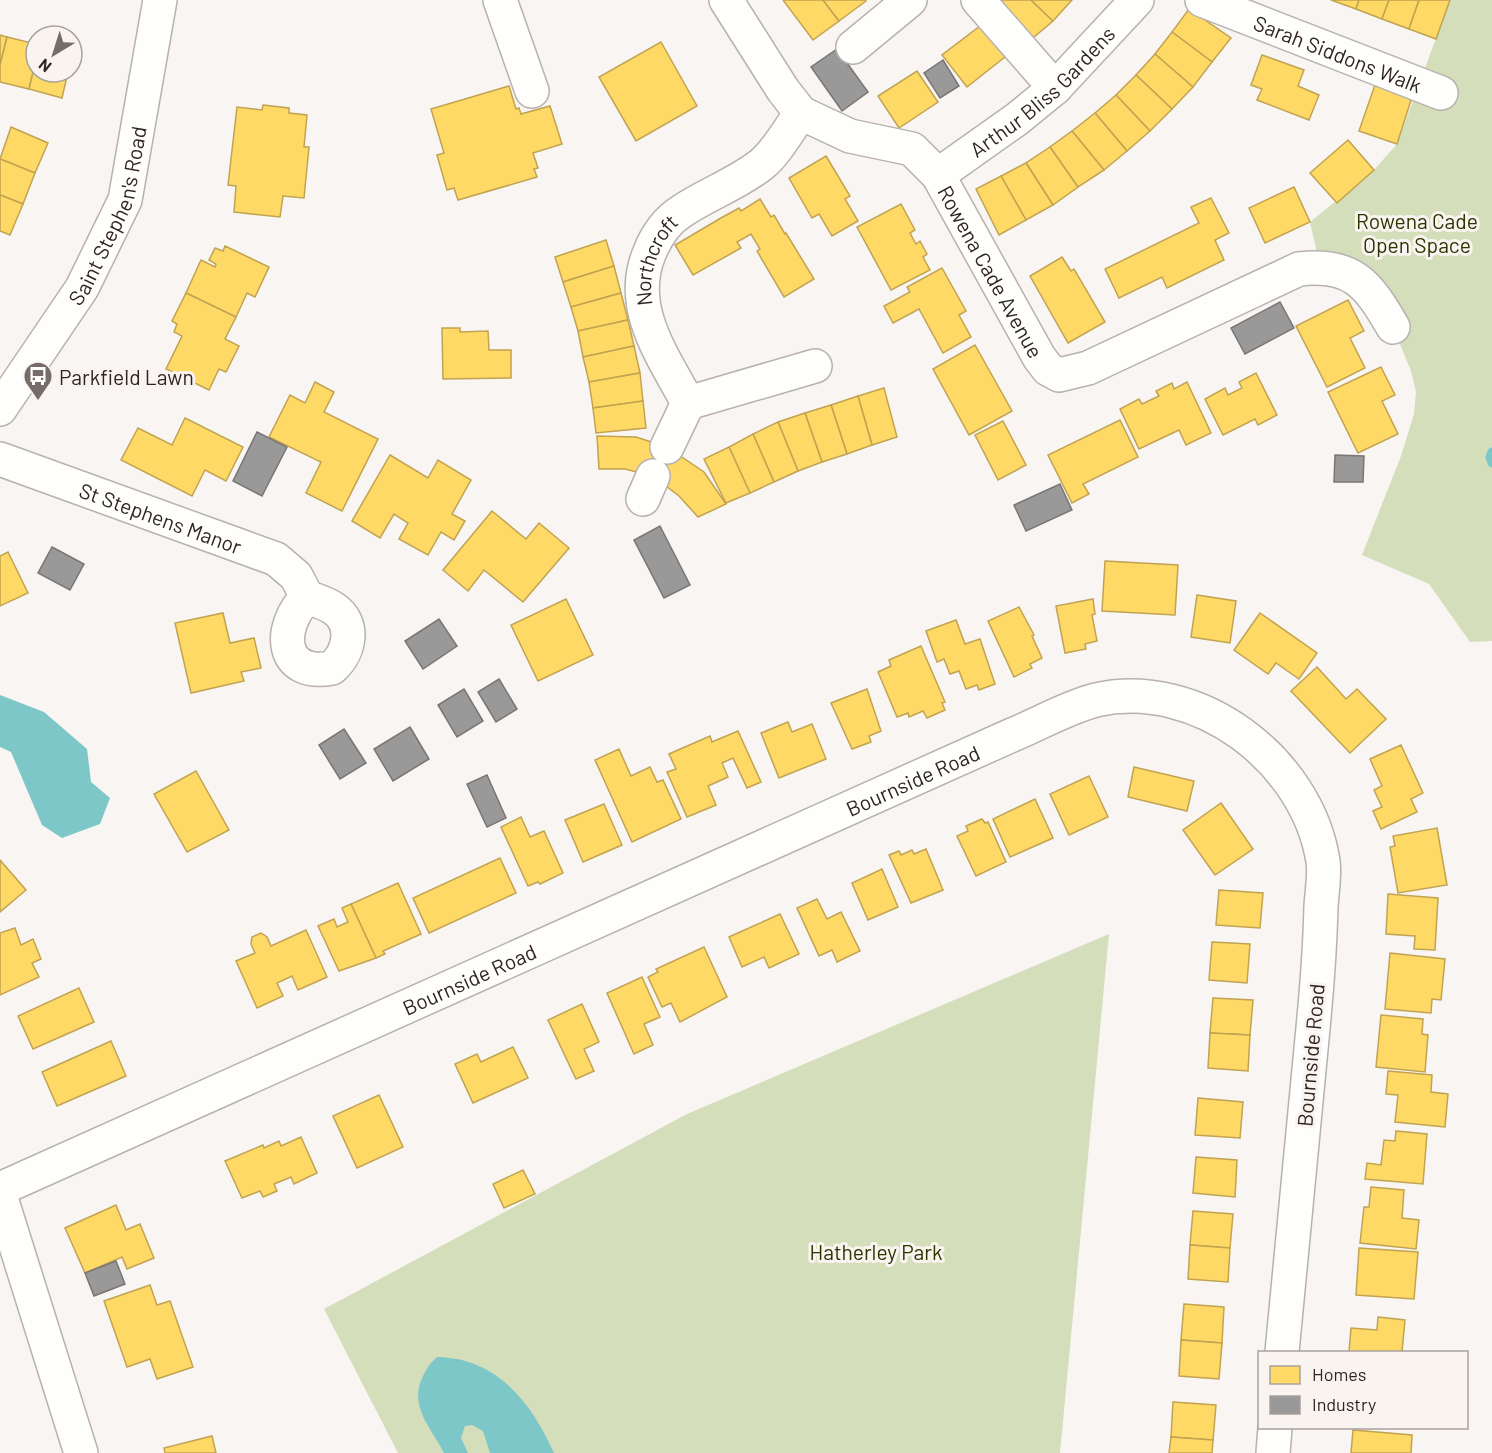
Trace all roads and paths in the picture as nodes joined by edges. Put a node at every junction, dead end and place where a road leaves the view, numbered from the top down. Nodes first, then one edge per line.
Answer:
1 (160, 0) edge
2 (500, 0) edge
3 (726, 0) edge
4 (910, 0) edge
5 (978, 0) edge
6 (1137, 0) edge
7 (1202, 0) edge
8 (853, 47) dead end
9 (1055, 88) junction
10 (532, 91) dead end
11 (1441, 93) dead end
12 (801, 113) junction
13 (938, 175) junction
14 (1393, 327) dead end
15 (815, 366) dead end
16 (688, 403) junction
17 (0, 409) edge
18 (667, 447) dead end
19 (0, 459) edge
20 (307, 597) dead end
21 (0, 1189) edge
22 (0, 1195) edge
23 (1282, 1351) edge
24 (1275, 1429) edge
25 (81, 1453) edge
26 (1272, 1453) edge

1 - 17 street, Saint Stephen's Road
2 - 10 street
3 - 12 street, Rowena Cade Avenue
4 - 8 street
5 - 9 street
6 - 9 street, Arthur Bliss Gardens
7 - 11 street, Sarah Siddons Walk
9 - 13 street, Arthur Bliss Gardens
12 - 13 street, Rowena Cade Avenue
12 - 16 street, Northcroft
13 - 14 street, Rowena Cade Avenue
15 - 16 street
16 - 18 street
19 - 20 street, St Stephens Manor
21 - 23 street, Bournside Road
22 - 25 street
24 - 26 street

